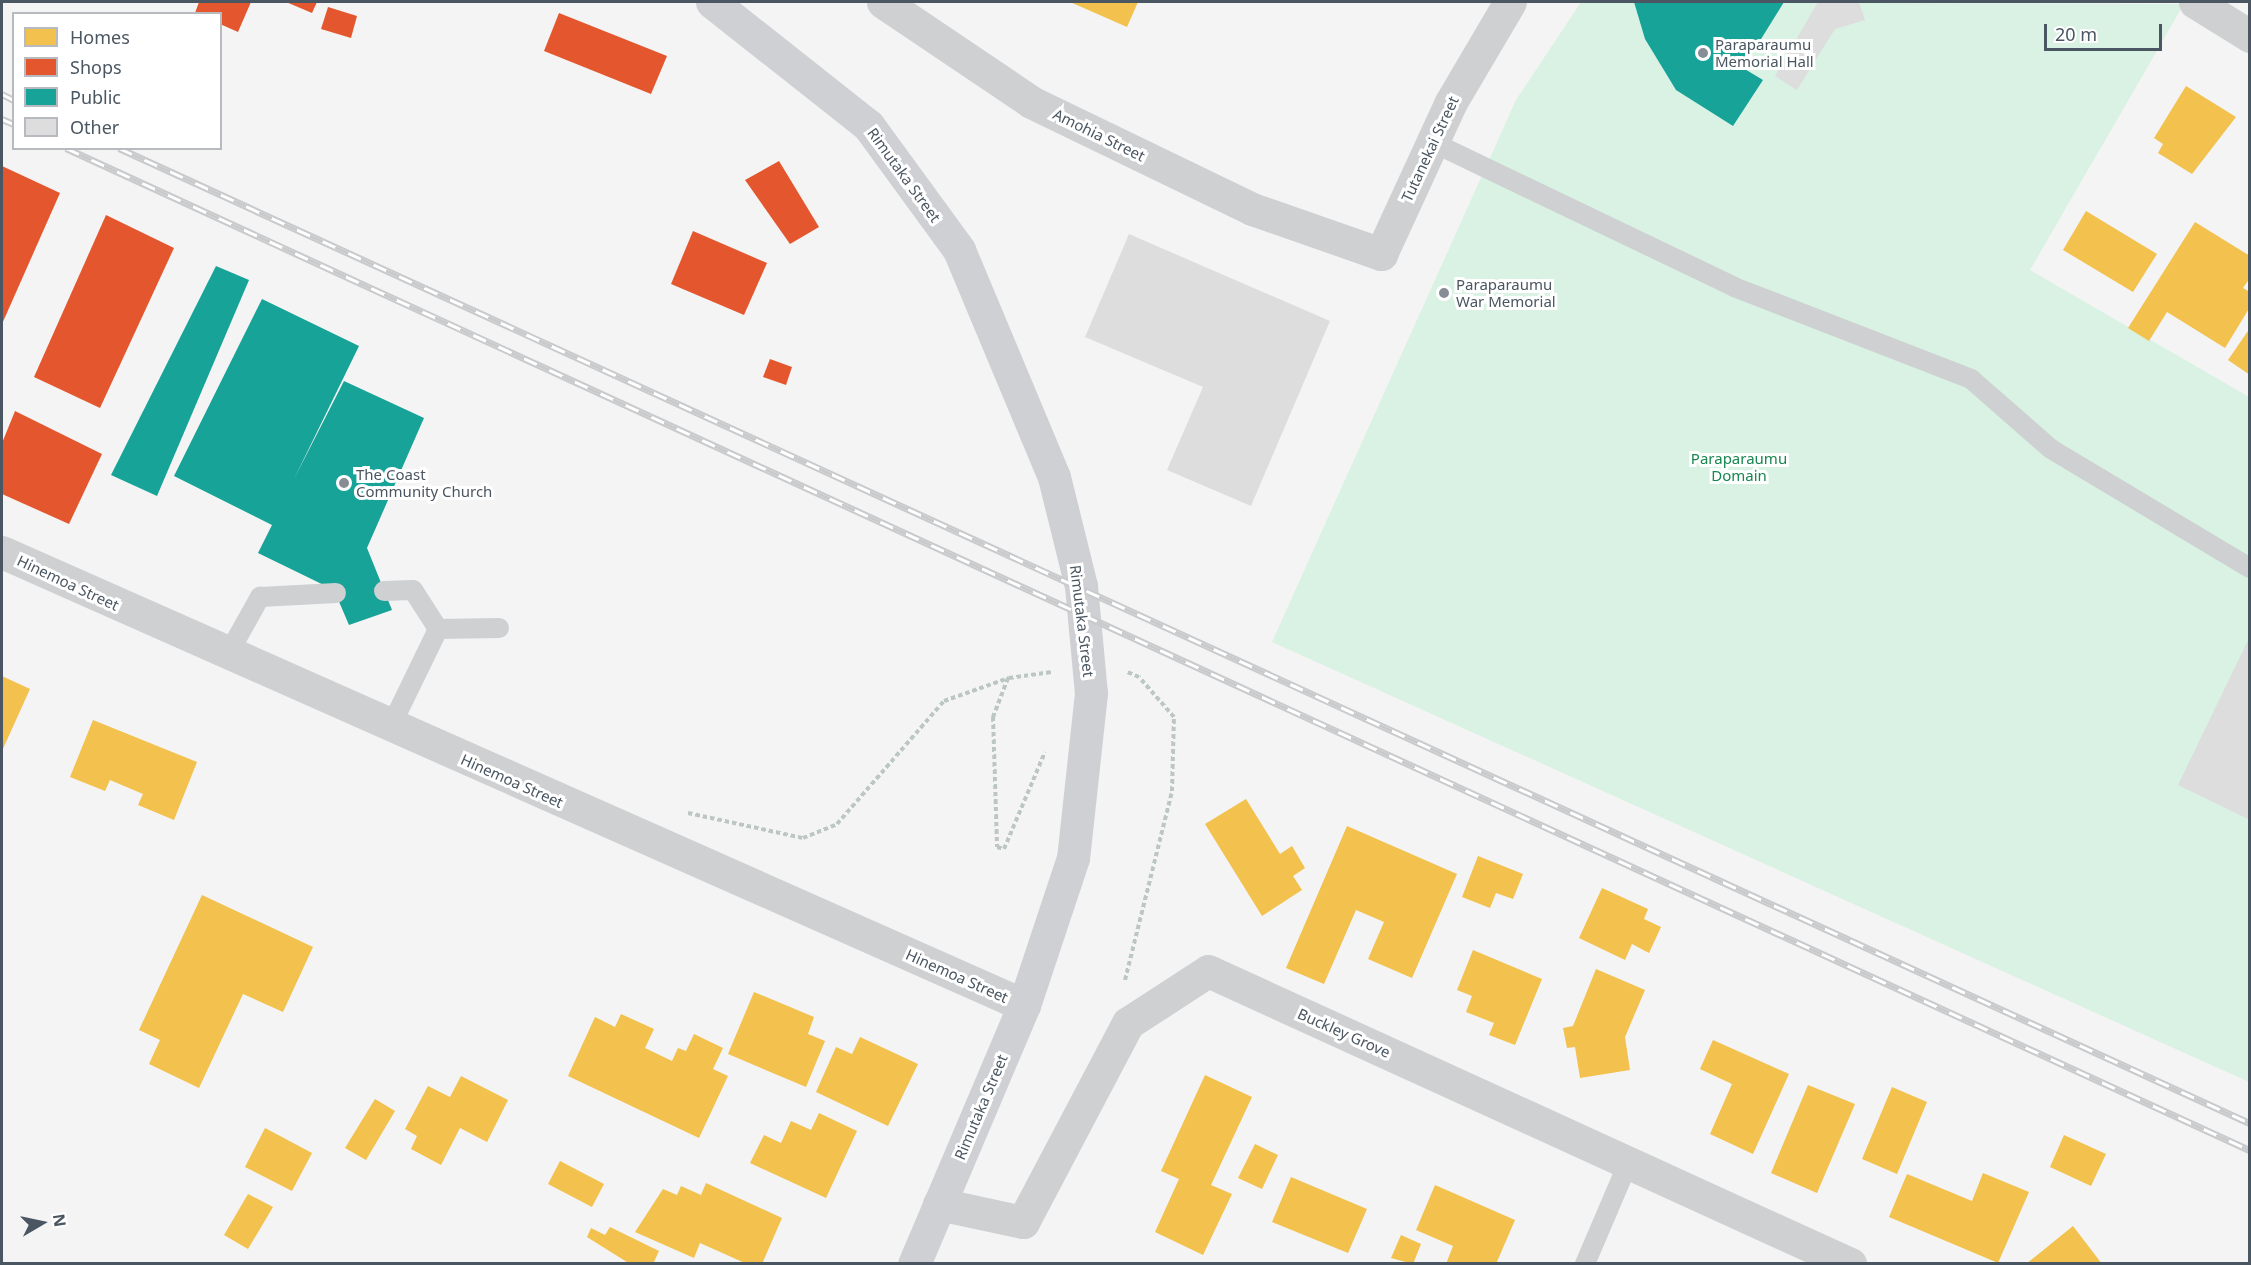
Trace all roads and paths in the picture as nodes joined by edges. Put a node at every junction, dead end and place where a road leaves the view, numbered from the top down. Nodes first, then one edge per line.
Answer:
1 (712, 2) edge
2 (883, 2) edge
3 (1510, 2) edge
4 (2195, 2) edge
5 (2250, 36) edge
6 (1432, 142) junction
7 (1332, 236) joint
8 (2, 552) edge
9 (2250, 568) edge
10 (384, 591) dead end
11 (336, 593) dead end
12 (499, 628) dead end
13 (438, 629) junction
14 (227, 656) junction
15 (1119, 669) dead end
16 (1064, 671) dead end
17 (1009, 678) junction
18 (390, 728) junction
19 (1050, 740) dead end
20 (674, 810) dead end
21 (1024, 1005) junction
22 (1128, 1023) junction
23 (1628, 1163) junction
24 (939, 1204) junction
25 (914, 1263) edge
26 (1585, 1263) edge
27 (1850, 1263) edge

1 - 21 main road, Rimutaka Street
2 - 7 street, Amohia Street
3 - 6 street, Tutanekai Street
4 - 5 street
6 - 7 street, Tutanekai Street
6 - 9 lane
8 - 14 street, Hinemoa Street
10 - 13 lane
11 - 14 lane
12 - 13 lane
13 - 18 lane
14 - 18 street, Hinemoa Street
15 - 22 path
16 - 17 path
17 - 19 path
17 - 20 path
18 - 21 street, Hinemoa Street
21 - 24 main road, Rimutaka Street
22 - 23 street, Buckley Grove
22 - 24 street, Buckley Grove
23 - 26 lane
23 - 27 street, Buckley Grove
24 - 25 main road, Rimutaka Street

